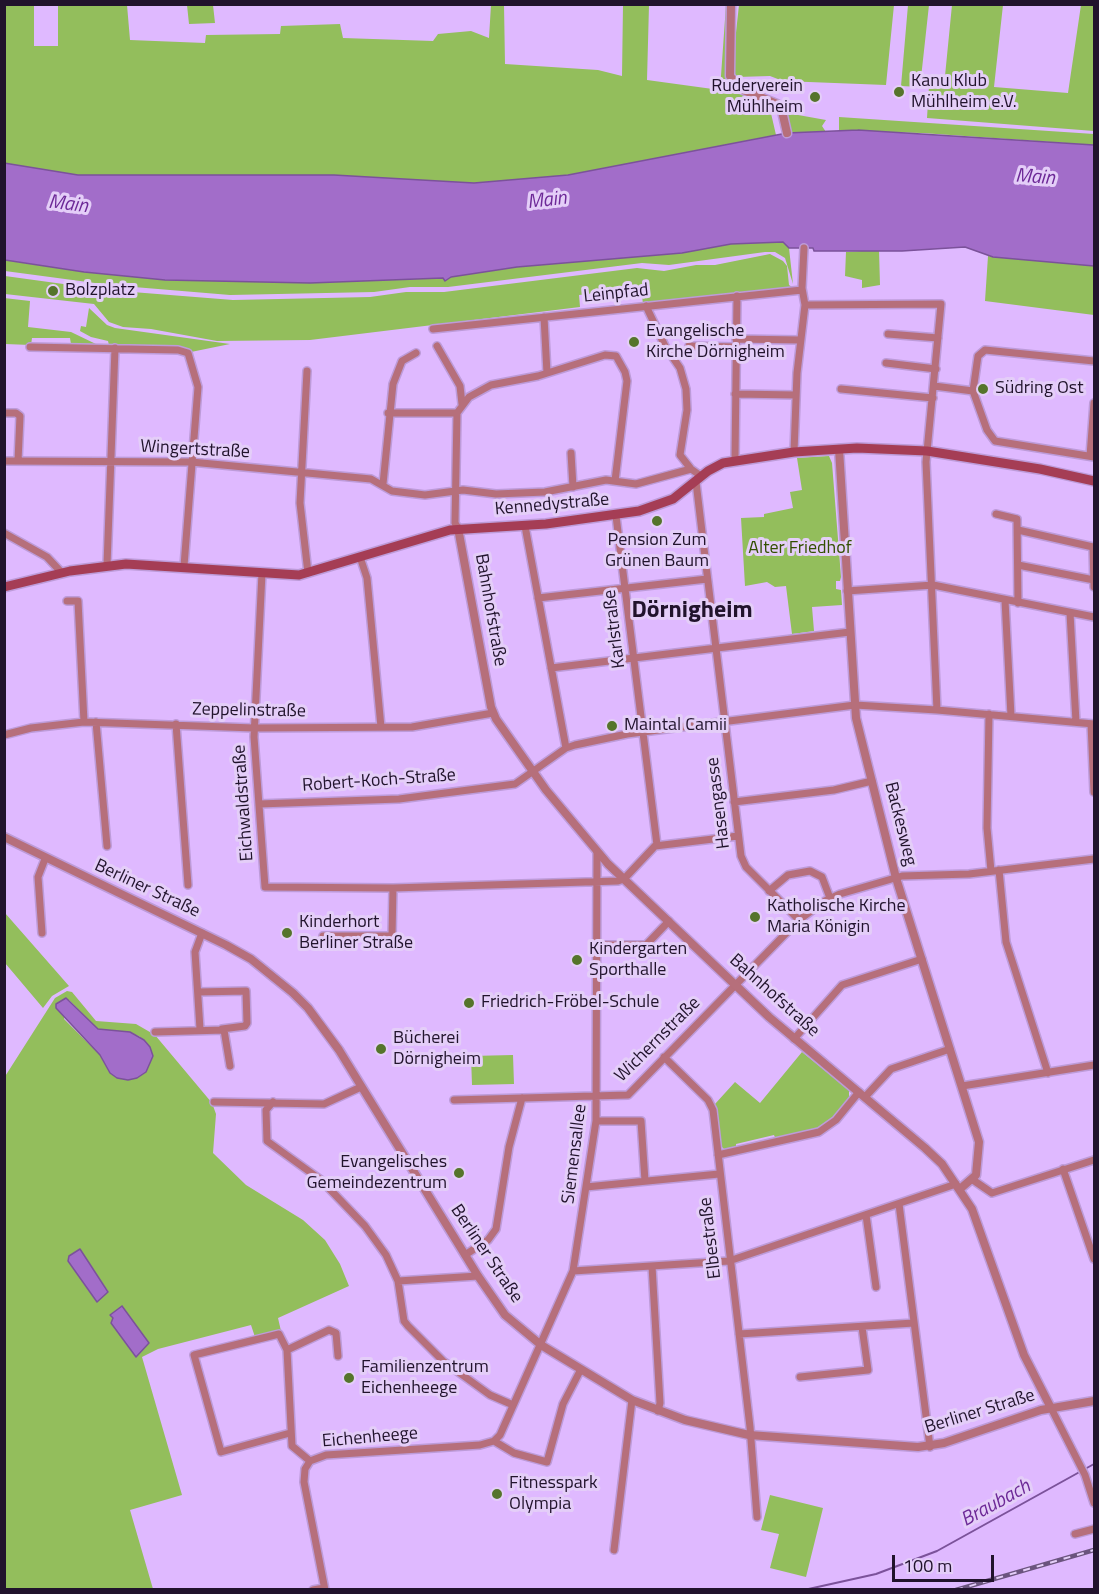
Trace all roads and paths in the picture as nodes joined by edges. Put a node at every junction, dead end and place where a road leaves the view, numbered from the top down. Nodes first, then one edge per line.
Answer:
1 (731, 4) edge
2 (787, 133) dead end
3 (804, 248) dead end
4 (802, 290) junction
5 (737, 297) junction
6 (805, 305) junction
7 (646, 306) junction
8 (544, 317) junction
9 (433, 329) dead end
10 (888, 334) dead end
11 (938, 338) junction
12 (736, 339) junction
13 (801, 340) junction
14 (437, 346) dead end
15 (689, 346) dead end
16 (30, 347) dead end
17 (736, 347) junction
18 (115, 348) junction
19 (416, 353) dead end
20 (1095, 361) edge
21 (886, 363) dead end
22 (936, 369) junction
23 (307, 371) dead end
24 (548, 373) junction
25 (934, 386) junction
26 (841, 389) dead end
27 (973, 391) junction
28 (735, 394) junction
29 (796, 395) junction
30 (933, 399) junction
31 (462, 404) junction
32 (1095, 404) edge
33 (4, 413) edge
34 (388, 413) junction
35 (457, 414) junction
36 (839, 449) junction
37 (794, 452) junction
38 (927, 452) junction
39 (571, 453) dead end
40 (1092, 457) edge
41 (735, 459) junction
42 (4, 461) edge
43 (18, 461) junction
44 (110, 462) junction
45 (191, 462) junction
46 (691, 469) junction
47 (301, 471) junction
48 (698, 479) junction
49 (615, 481) junction
50 (1095, 481) edge
51 (383, 484) junction
52 (573, 487) junction
53 (456, 491) junction
54 (996, 514) dead end
55 (616, 516) junction
56 (525, 526) junction
57 (458, 528) junction
58 (1018, 530) junction
59 (4, 533) edge
60 (360, 557) junction
61 (107, 565) junction
62 (1018, 565) junction
63 (184, 566) junction
64 (62, 573) junction
65 (262, 573) junction
66 (308, 573) junction
67 (707, 579) junction
68 (1094, 580) edge
69 (933, 585) junction
70 (4, 587) edge
71 (1095, 587) edge
72 (625, 588) junction
73 (847, 591) junction
74 (538, 598) junction
75 (1005, 600) junction
76 (67, 602) dead end
77 (1018, 603) junction
78 (1070, 613) junction
79 (1095, 617) edge
80 (850, 632) junction
81 (715, 648) junction
82 (633, 658) junction
83 (551, 668) junction
84 (855, 705) junction
85 (937, 710) junction
86 (493, 713) junction
87 (989, 714) junction
88 (1011, 716) junction
89 (84, 722) junction
90 (96, 722) junction
91 (724, 722) junction
92 (1076, 722) junction
93 (176, 724) junction
94 (1093, 724) edge
95 (381, 727) junction
96 (254, 728) junction
97 (643, 732) junction
98 (4, 735) edge
99 (566, 748) junction
100 (533, 772) junction
101 (872, 781) junction
102 (1095, 792) edge
103 (734, 802) junction
104 (259, 804) junction
105 (738, 836) junction
106 (4, 837) edge
107 (657, 845) junction
108 (107, 846) dead end
109 (597, 852) junction
110 (45, 859) junction
111 (1095, 860) edge
112 (995, 871) junction
113 (896, 878) junction
114 (624, 879) junction
115 (597, 882) junction
116 (188, 885) dead end
117 (393, 888) junction
118 (770, 891) junction
119 (830, 898) junction
120 (799, 920) junction
121 (669, 921) junction
122 (42, 933) dead end
123 (202, 933) junction
124 (323, 936) dead end
125 (597, 945) junction
126 (922, 959) junction
127 (735, 985) junction
128 (198, 992) junction
129 (200, 1029) junction
130 (222, 1029) junction
131 (155, 1032) dead end
132 (794, 1039) junction
133 (950, 1049) junction
134 (664, 1057) junction
135 (1095, 1065) edge
136 (230, 1066) dead end
137 (1048, 1073) junction
138 (962, 1086) junction
139 (361, 1087) junction
140 (862, 1094) junction
141 (597, 1096) junction
142 (522, 1098) junction
143 (454, 1100) dead end
144 (214, 1102) dead end
145 (273, 1102) junction
146 (596, 1121) junction
147 (718, 1155) junction
148 (1095, 1160) edge
149 (1063, 1169) junction
150 (719, 1174) junction
151 (973, 1180) junction
152 (645, 1181) junction
153 (958, 1186) junction
154 (586, 1187) junction
155 (899, 1204) junction
156 (866, 1215) junction
157 (465, 1255) junction
158 (1095, 1259) edge
159 (729, 1261) junction
160 (652, 1266) junction
161 (573, 1271) junction
162 (478, 1276) junction
163 (398, 1281) junction
164 (876, 1287) dead end
165 (914, 1323) junction
166 (862, 1327) junction
167 (739, 1334) junction
168 (541, 1345) junction
169 (287, 1350) junction
170 (338, 1356) dead end
171 (580, 1371) junction
172 (800, 1377) dead end
173 (632, 1400) junction
174 (1095, 1401) edge
175 (513, 1405) junction
176 (1051, 1408) junction
177 (658, 1411) junction
178 (290, 1433) junction
179 (749, 1435) junction
180 (494, 1441) junction
181 (930, 1446) junction
182 (310, 1461) junction
183 (1092, 1483) edge
184 (1095, 1503) edge
185 (757, 1517) dead end
186 (1095, 1529) edge
187 (1075, 1534) dead end
188 (614, 1550) dead end
189 (325, 1589) edge
190 (313, 1590) edge

1 - 2 street
3 - 4 street
4 - 5 street, Leinpfad
4 - 6 street
5 - 7 street, Leinpfad
5 - 12 street
6 - 11 street
6 - 13 street
7 - 8 street, Leinpfad
7 - 46 street
8 - 9 street, Leinpfad
8 - 24 street
10 - 11 street
11 - 22 street
12 - 13 street
12 - 17 street
13 - 29 street
14 - 31 street
15 - 17 street
16 - 18 street
17 - 28 street
18 - 44 street
18 - 45 street
19 - 34 street
20 - 27 street
21 - 22 street
22 - 25 street
23 - 47 street
24 - 31 street
24 - 49 street
25 - 27 street
25 - 30 street
26 - 30 street
27 - 40 street
28 - 29 street
28 - 41 street
29 - 37 street
30 - 38 street
31 - 35 street
32 - 40 street
33 - 43 street
34 - 35 street
34 - 51 street
35 - 53 street
36 - 37 main road, Kennedystraße
36 - 38 main road, Kennedystraße
36 - 73 street, Backesweg
37 - 41 main road, Kennedystraße
38 - 50 main road, Kennedystraße
38 - 69 street
39 - 52 street
41 - 48 main road, Kennedystraße
42 - 43 street, Wingertstraße
43 - 44 street, Wingertstraße
44 - 45 street, Wingertstraße
44 - 61 street
45 - 47 street, Wingertstraße
45 - 63 street
46 - 48 street
46 - 49 street, Wingertstraße
47 - 51 street, Wingertstraße
47 - 66 street
48 - 55 main road, Kennedystraße
48 - 67 street, Hasengasse
49 - 52 street, Wingertstraße
51 - 53 street, Wingertstraße
52 - 53 street, Wingertstraße
53 - 57 street
54 - 58 street
55 - 56 main road, Kennedystraße
55 - 72 street, Karlstraße
56 - 57 main road, Kennedystraße
56 - 74 street
57 - 60 main road, Kennedystraße
57 - 86 street, Bahnhofstraße
58 - 62 street
58 - 68 street
59 - 64 street
60 - 66 main road, Kennedystraße
60 - 95 street
61 - 63 main road, Kennedystraße
61 - 64 main road, Kennedystraße
62 - 68 street
62 - 77 street
63 - 65 main road, Kennedystraße
64 - 70 main road, Kennedystraße
65 - 66 main road, Kennedystraße
65 - 96 street, Eichwaldstraße
67 - 72 street
67 - 81 street, Hasengasse
68 - 71 street
69 - 73 street
69 - 75 street
69 - 85 street
72 - 74 street
72 - 82 street, Karlstraße
73 - 80 street, Backesweg
74 - 83 street
75 - 77 street
75 - 88 street
76 - 89 street
77 - 78 street
78 - 79 street
78 - 92 street
80 - 81 street
80 - 84 street, Backesweg
81 - 82 street
81 - 91 street, Hasengasse
82 - 83 street
82 - 97 street, Karlstraße
83 - 99 street
84 - 85 street
84 - 91 street
84 - 101 street, Backesweg
85 - 87 street
86 - 95 street, Zeppelinstraße
86 - 100 street, Bahnhofstraße
87 - 88 street
87 - 112 street
88 - 92 street
89 - 90 street, Zeppelinstraße
89 - 98 street, Zeppelinstraße
90 - 93 street, Zeppelinstraße
90 - 108 street
91 - 97 street
91 - 103 street, Hasengasse
92 - 94 street
93 - 96 street, Zeppelinstraße
93 - 116 street
94 - 102 street
95 - 96 street, Zeppelinstraße
96 - 104 street, Eichwaldstraße
97 - 99 street
97 - 107 street, Karlstraße
99 - 100 street, Robert-Koch-Straße
100 - 104 street, Robert-Koch-Straße
100 - 109 street, Bahnhofstraße
101 - 103 street
101 - 113 street, Backesweg
103 - 105 street, Hasengasse
104 - 117 street, Eichwaldstraße
105 - 107 street
105 - 118 street, Hasengasse
106 - 110 street, Berliner Straße
107 - 114 street
109 - 114 street, Bahnhofstraße
109 - 115 street, Siemensallee
110 - 122 street
110 - 123 street, Berliner Straße
111 - 112 street, Wichernstraße
112 - 113 street, Wichernstraße
112 - 137 street
113 - 119 street, Wichernstraße
113 - 126 street, Backesweg
114 - 115 street
114 - 121 street, Bahnhofstraße
115 - 117 street
115 - 125 street, Siemensallee
117 - 124 street
118 - 119 street
118 - 120 street, Hasengasse
119 - 120 street, Wichernstraße
120 - 127 street, Wichernstraße
121 - 125 street
121 - 127 street, Bahnhofstraße
123 - 128 street
123 - 139 street, Berliner Straße
125 - 141 street, Siemensallee
126 - 132 street
126 - 133 street, Backesweg
127 - 132 street, Bahnhofstraße
127 - 134 street, Wichernstraße
128 - 129 street
128 - 130 street
129 - 130 street
129 - 131 street
130 - 136 street
132 - 140 street, Bahnhofstraße
133 - 138 street, Backesweg
133 - 140 street
134 - 141 street, Wichernstraße
134 - 147 street, Elbestraße
135 - 137 street
137 - 138 street
138 - 151 street, Backesweg
139 - 145 street
139 - 157 street, Berliner Straße
140 - 147 street
140 - 153 street, Bahnhofstraße
141 - 142 street, Wichernstraße
141 - 146 street, Siemensallee
142 - 143 street, Wichernstraße
142 - 157 street
144 - 145 street
145 - 163 street
146 - 152 street
146 - 154 street, Siemensallee
147 - 150 street, Elbestraße
148 - 149 street
149 - 151 street
149 - 158 street
150 - 152 street
150 - 159 street, Elbestraße
151 - 153 street
152 - 154 street
153 - 155 street
153 - 176 street, Bahnhofstraße
154 - 161 street, Siemensallee
155 - 156 street
155 - 165 street
156 - 159 street
156 - 164 street
157 - 162 street, Berliner Straße
159 - 160 street
159 - 167 street, Elbestraße
160 - 161 street
160 - 177 street
161 - 168 street, Siemensallee
162 - 163 street
162 - 168 street, Berliner Straße
163 - 175 street
165 - 166 street
165 - 181 street
166 - 167 street
166 - 172 street
167 - 179 street, Elbestraße
168 - 171 street, Berliner Straße
168 - 175 street, Siemensallee
169 - 170 street
169 - 178 street
169 - 178 street
171 - 173 street, Berliner Straße
171 - 180 street
173 - 177 street, Berliner Straße
173 - 188 street
174 - 176 street, Berliner Straße
175 - 180 street, Siemensallee
176 - 181 street, Berliner Straße
176 - 183 street, Bahnhofstraße
177 - 179 street, Berliner Straße
178 - 182 street
179 - 181 street, Berliner Straße
179 - 185 street, Elbestraße
180 - 182 street, Eichenheege
182 - 189 street, Eichenheege
183 - 184 street, Bahnhofstraße
186 - 187 street
189 - 190 street

